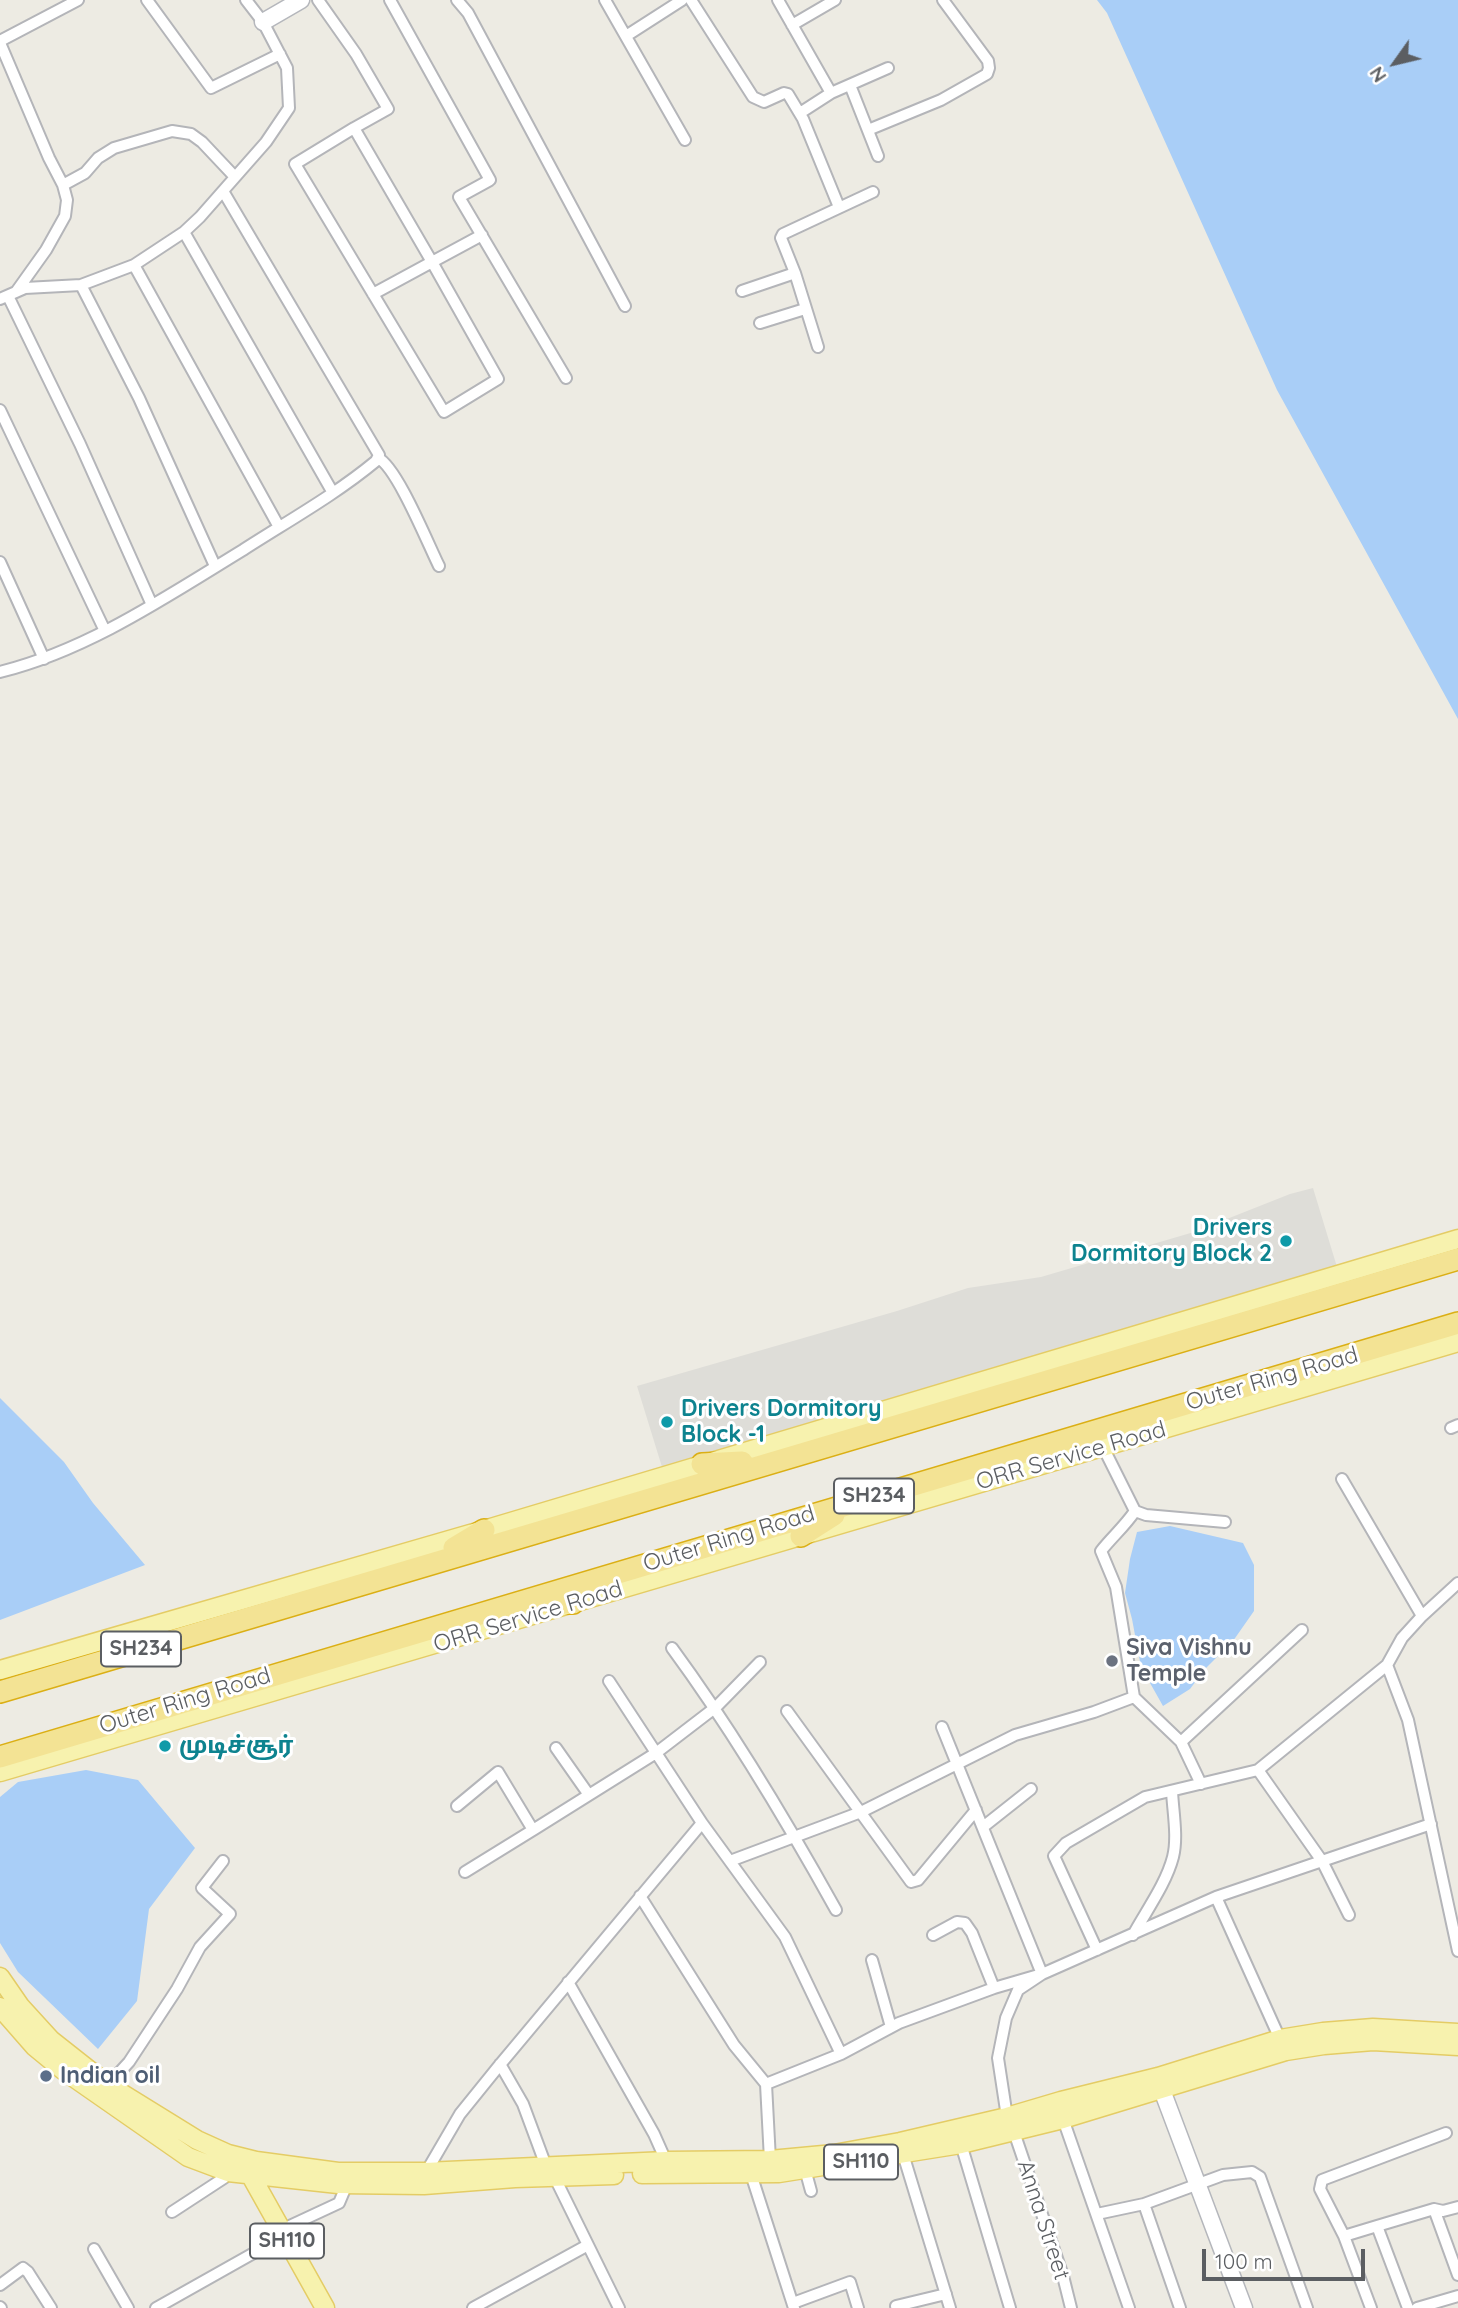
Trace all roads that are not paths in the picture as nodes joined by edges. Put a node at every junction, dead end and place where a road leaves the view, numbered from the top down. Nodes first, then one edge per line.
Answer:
1 (78, 0) edge
2 (147, 0) edge
3 (246, 0) edge
4 (301, 0) edge
5 (318, 0) edge
6 (390, 0) edge
7 (457, 0) edge
8 (605, 0) edge
9 (682, 0) edge
10 (691, 0) edge
11 (778, 0) edge
12 (835, 0) edge
13 (943, 0) edge
14 (263, 22) junction
15 (792, 25) junction
16 (626, 36) junction
17 (0, 42) edge
18 (280, 54) junction
19 (888, 68) dead end
20 (850, 85) junction
21 (831, 93) junction
22 (800, 113) junction
23 (354, 128) junction
24 (868, 130) junction
25 (685, 140) dead end
26 (878, 156) dead end
27 (235, 177) junction
28 (64, 185) junction
29 (223, 191) junction
30 (873, 192) dead end
31 (839, 207) junction
32 (184, 232) junction
33 (482, 235) junction
34 (432, 262) junction
35 (134, 265) junction
36 (795, 273) junction
37 (81, 285) junction
38 (742, 290) dead end
39 (373, 294) junction
40 (8, 295) edge
41 (625, 306) dead end
42 (805, 309) junction
43 (760, 323) dead end
44 (818, 347) dead end
45 (566, 378) dead end
46 (0, 410) edge
47 (378, 458) junction
48 (333, 493) junction
49 (279, 527) junction
50 (0, 562) edge
51 (215, 566) junction
52 (439, 566) dead end
53 (152, 605) junction
54 (105, 631) junction
55 (44, 659) junction
56 (0, 672) edge
57 (1458, 1239) edge
58 (1458, 1259) edge
59 (1458, 1324) edge
60 (1458, 1342) edge
61 (1103, 1447) junction
62 (774, 1461) junction
63 (702, 1464) junction
64 (1342, 1479) dead end
65 (853, 1502) junction
66 (1135, 1511) junction
67 (1225, 1522) dead end
68 (484, 1530) junction
69 (801, 1536) junction
70 (425, 1565) junction
71 (1458, 1583) edge
72 (513, 1603) junction
73 (573, 1603) junction
74 (1422, 1616) junction
75 (1302, 1630) dead end
76 (672, 1648) dead end
77 (760, 1662) dead end
78 (1387, 1665) junction
79 (0, 1670) edge
80 (609, 1681) dead end
81 (0, 1692) edge
82 (1134, 1697) junction
83 (716, 1707) junction
84 (787, 1711) dead end
85 (942, 1727) dead end
86 (1181, 1742) junction
87 (556, 1748) dead end
88 (656, 1753) junction
89 (0, 1757) edge
90 (957, 1763) junction
91 (1258, 1770) junction
92 (0, 1772) edge
93 (1201, 1784) junction
94 (1031, 1789) dead end
95 (1172, 1791) junction
96 (589, 1795) junction
97 (457, 1806) dead end
98 (976, 1811) junction
99 (861, 1812) junction
100 (702, 1823) junction
101 (1431, 1824) junction
102 (983, 1827) junction
103 (533, 1830) junction
104 (795, 1837) junction
105 (223, 1861) dead end
106 (730, 1861) junction
107 (1322, 1861) junction
108 (465, 1872) dead end
109 (640, 1896) junction
110 (1216, 1897) junction
111 (836, 1910) dead end
112 (1349, 1915) dead end
113 (933, 1935) dead end
114 (1133, 1935) junction
115 (1097, 1950) junction
116 (1458, 1951) edge
117 (872, 1960) dead end
118 (1042, 1974) junction
119 (0, 1977) edge
120 (568, 1982) junction
121 (994, 1988) junction
122 (0, 2007) edge
123 (891, 2027) junction
124 (1458, 2033) edge
125 (1280, 2039) junction
126 (1458, 2046) edge
127 (841, 2054) junction
128 (500, 2064) junction
129 (765, 2084) junction
130 (108, 2085) junction
131 (1162, 2090) junction
132 (1063, 2119) junction
133 (1010, 2125) junction
134 (1446, 2133) dead end
135 (961, 2144) junction
136 (903, 2154) junction
137 (770, 2160) junction
138 (666, 2161) junction
139 (253, 2168) junction
140 (805, 2169) junction
141 (228, 2172) junction
142 (551, 2172) junction
143 (751, 2174) junction
144 (425, 2178) junction
145 (347, 2184) junction
146 (1197, 2186) junction
147 (811, 2191) dead end
148 (1144, 2204) junction
149 (1458, 2207) edge
150 (1434, 2209) junction
151 (172, 2212) dead end
152 (1097, 2214) junction
153 (1377, 2226) junction
154 (282, 2233) junction
155 (1344, 2236) junction
156 (587, 2245) junction
157 (94, 2249) dead end
158 (1458, 2275) edge
159 (0, 2285) edge
160 (946, 2294) junction
161 (1458, 2296) edge
162 (794, 2306) edge
163 (896, 2306) edge
164 (51, 2308) edge
165 (128, 2308) edge
166 (156, 2308) edge
167 (325, 2308) edge
168 (473, 2308) edge
169 (619, 2308) edge
170 (858, 2308) edge
171 (950, 2308) edge
172 (1010, 2308) edge
173 (1071, 2308) edge
174 (1129, 2308) edge
175 (1180, 2308) edge
176 (1244, 2308) edge
177 (1307, 2308) edge
178 (1371, 2308) edge
179 (1408, 2308) edge
180 (1417, 2308) edge

1 - 17 street
2 - 18 street
3 - 14 street
4 - 14 street
5 - 23 street
6 - 33 street
7 - 41 street
8 - 16 street
9 - 16 street
10 - 22 street
11 - 15 street
12 - 15 street
13 - 24 street
14 - 18 street
15 - 21 street
16 - 25 street
17 - 28 street
18 - 27 street
19 - 20 street
20 - 21 street
20 - 24 street
21 - 22 street
22 - 31 street
23 - 34 street
23 - 39 street
24 - 26 street
27 - 28 street
27 - 29 street
28 - 40 street
29 - 32 street
29 - 47 street
30 - 31 street
31 - 36 street
32 - 35 street
32 - 48 street
33 - 34 street
33 - 45 street
34 - 39 street
34 - 39 street
35 - 37 street
35 - 49 street
36 - 38 street
36 - 42 street
37 - 40 street
37 - 51 street
40 - 53 street
42 - 43 street
42 - 44 street
46 - 54 street
47 - 48 street
47 - 52 street
48 - 49 street
49 - 51 street
50 - 55 street
51 - 53 street
53 - 54 street
54 - 55 street
55 - 56 street
57 - 63 main road
58 - 62 highway, SH234
59 - 65 highway, Outer Ring Road / SH234
60 - 61 main road, ORR Service Road
61 - 66 street
61 - 69 main road, ORR Service Road
62 - 63 highway
62 - 70 highway, SH234
63 - 68 main road
64 - 74 street
65 - 69 highway
65 - 72 highway, Outer Ring Road / SH234
66 - 67 street
66 - 82 street
68 - 70 highway
68 - 79 main road
69 - 73 main road, ORR Service Road
70 - 81 highway, SH234
71 - 74 street
72 - 73 highway
72 - 89 highway, Outer Ring Road / SH234
73 - 92 main road, ORR Service Road
74 - 78 street
75 - 86 street
76 - 83 street
77 - 83 street
78 - 91 street
78 - 101 street
80 - 88 street
82 - 86 street
82 - 90 street
83 - 88 street
83 - 104 street
84 - 99 street
85 - 90 street
86 - 93 street
87 - 96 street
88 - 96 street
88 - 100 street
90 - 98 street
90 - 99 street
91 - 93 street
91 - 107 street
93 - 95 street
94 - 102 street
95 - 114 street
95 - 115 street
96 - 103 street
97 - 103 street
98 - 99 street
98 - 102 street
99 - 104 street
100 - 106 street
100 - 109 street
101 - 107 street
101 - 116 street
102 - 118 street
103 - 108 street
104 - 106 street
104 - 111 street
105 - 130 street
106 - 127 street
107 - 110 street
107 - 112 street
109 - 120 street
109 - 129 street
110 - 114 street
110 - 125 street
113 - 121 street
114 - 115 street
115 - 118 street
117 - 123 street
118 - 121 street
118 - 133 street, Anna Street
119 - 130 main road, SH110
120 - 128 street
120 - 138 street
121 - 123 street
122 - 141 main road, SH110
123 - 127 street
124 - 125 main road, SH110
125 - 133 main road, SH110
126 - 131 main road, SH110
127 - 129 street
128 - 142 street
128 - 144 street
129 - 137 street
130 - 139 main road, SH110
131 - 132 main road, SH110
131 - 146 street
132 - 133 main road, SH110
132 - 152 street
133 - 135 main road, SH110
133 - 137 main road, SH110
133 - 173 street, Anna Street
134 - 155 street
135 - 136 main road, SH110
135 - 172 street
136 - 140 main road, SH110
136 - 160 street
137 - 138 main road, SH110
138 - 142 main road, SH110
139 - 141 main road, SH110
139 - 144 main road, SH110
139 - 145 main road, SH110
139 - 154 main road, SH110
140 - 143 main road, SH110
140 - 147 street
141 - 151 street
142 - 143 main road, SH110
142 - 144 main road, SH110
142 - 156 street
143 - 162 street
144 - 145 main road, SH110
145 - 154 street
146 - 148 street
146 - 176 street
146 - 177 street
148 - 152 street
148 - 175 street
149 - 150 street
150 - 153 street
150 - 158 street
152 - 174 street
153 - 155 street
153 - 179 street
154 - 166 street
154 - 167 main road, SH110
155 - 178 street
156 - 168 street
156 - 169 street
157 - 165 street
159 - 164 street
160 - 163 street
160 - 171 street
161 - 180 street
162 - 170 street

